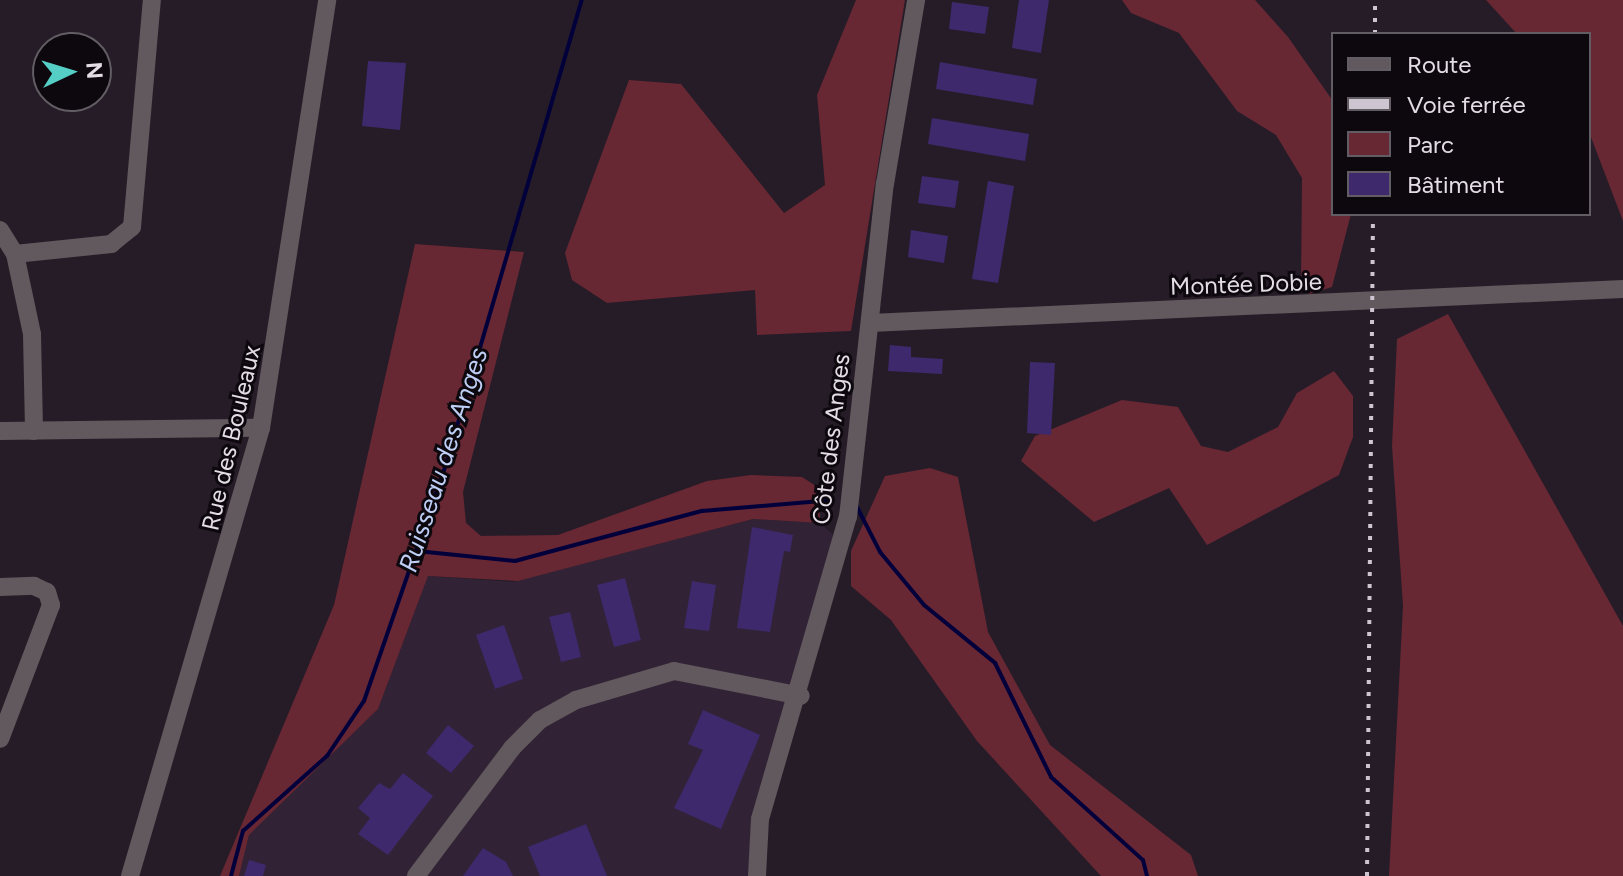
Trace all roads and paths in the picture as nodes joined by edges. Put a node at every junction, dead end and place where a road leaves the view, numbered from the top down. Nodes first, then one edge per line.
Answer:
1 (152, 0) edge
2 (327, 0) edge
3 (916, 0) edge
4 (0, 231) edge
5 (15, 254) junction
6 (1623, 289) edge
7 (870, 323) junction
8 (261, 428) junction
9 (0, 431) edge
10 (34, 431) junction
11 (0, 587) edge
12 (801, 696) junction
13 (0, 739) edge
14 (130, 876) edge
15 (416, 876) edge
16 (757, 876) edge

1 - 5 street
2 - 8 street, Rue des Bouleaux
3 - 7 street, Côte des Anges
4 - 5 street
5 - 10 street
6 - 7 street, Montée Dobie
7 - 12 street, Côte des Anges
8 - 10 street
8 - 14 street, Rue des Bouleaux
9 - 10 street
11 - 13 street
12 - 15 street
12 - 16 street, Côte des Anges

